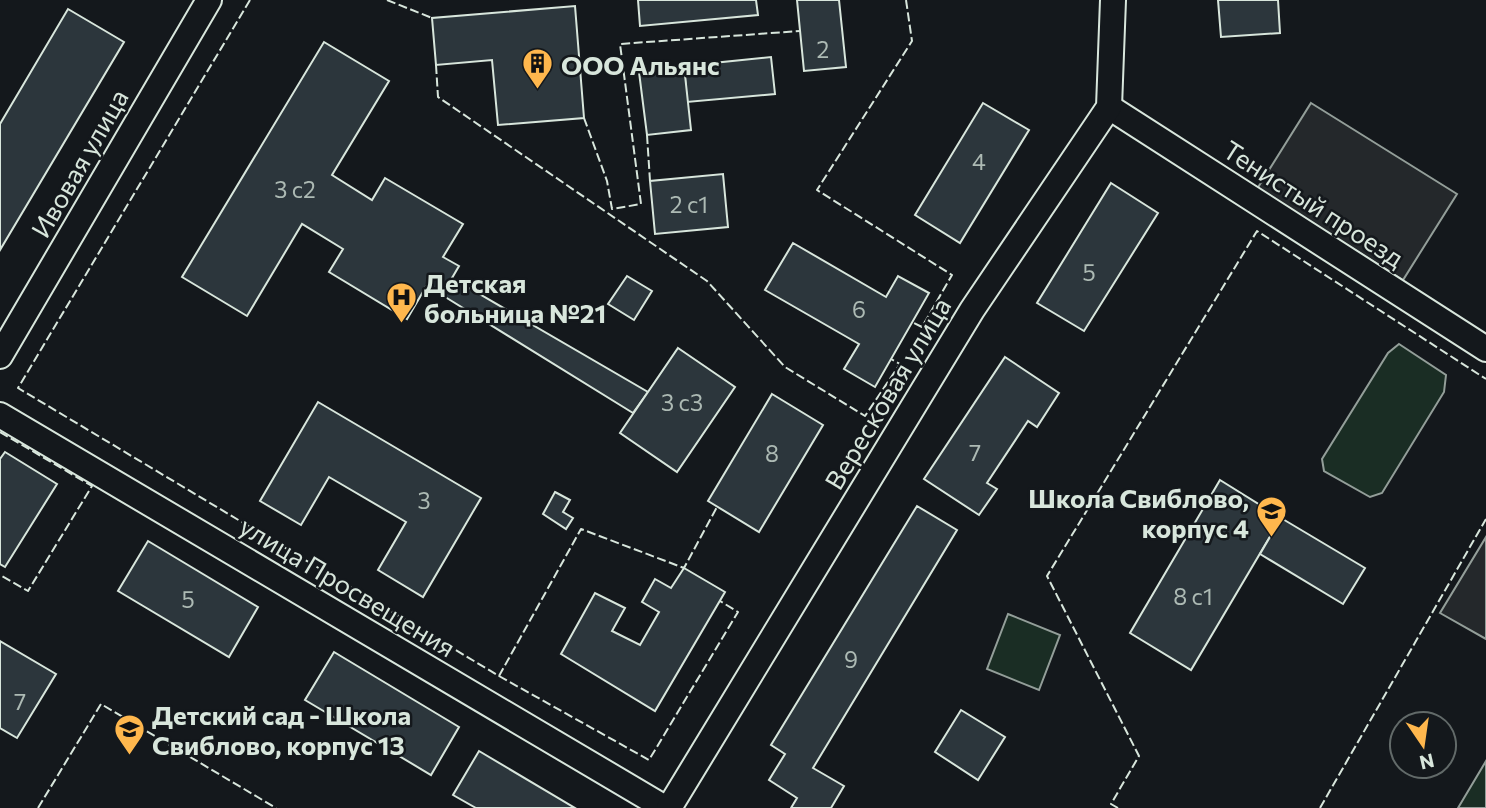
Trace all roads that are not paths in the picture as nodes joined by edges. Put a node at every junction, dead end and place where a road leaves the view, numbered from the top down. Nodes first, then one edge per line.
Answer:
1 (209, 0) edge
2 (1113, 0) edge
3 (1109, 107) junction
4 (1486, 349) edge
5 (0, 356) edge
6 (0, 415) edge
7 (667, 808) edge

1 - 5 street, Ивовая улица
2 - 3 street
3 - 4 street, Тенистый проезд
3 - 7 street, Вересковая улица
6 - 7 street, улица Просвещения

